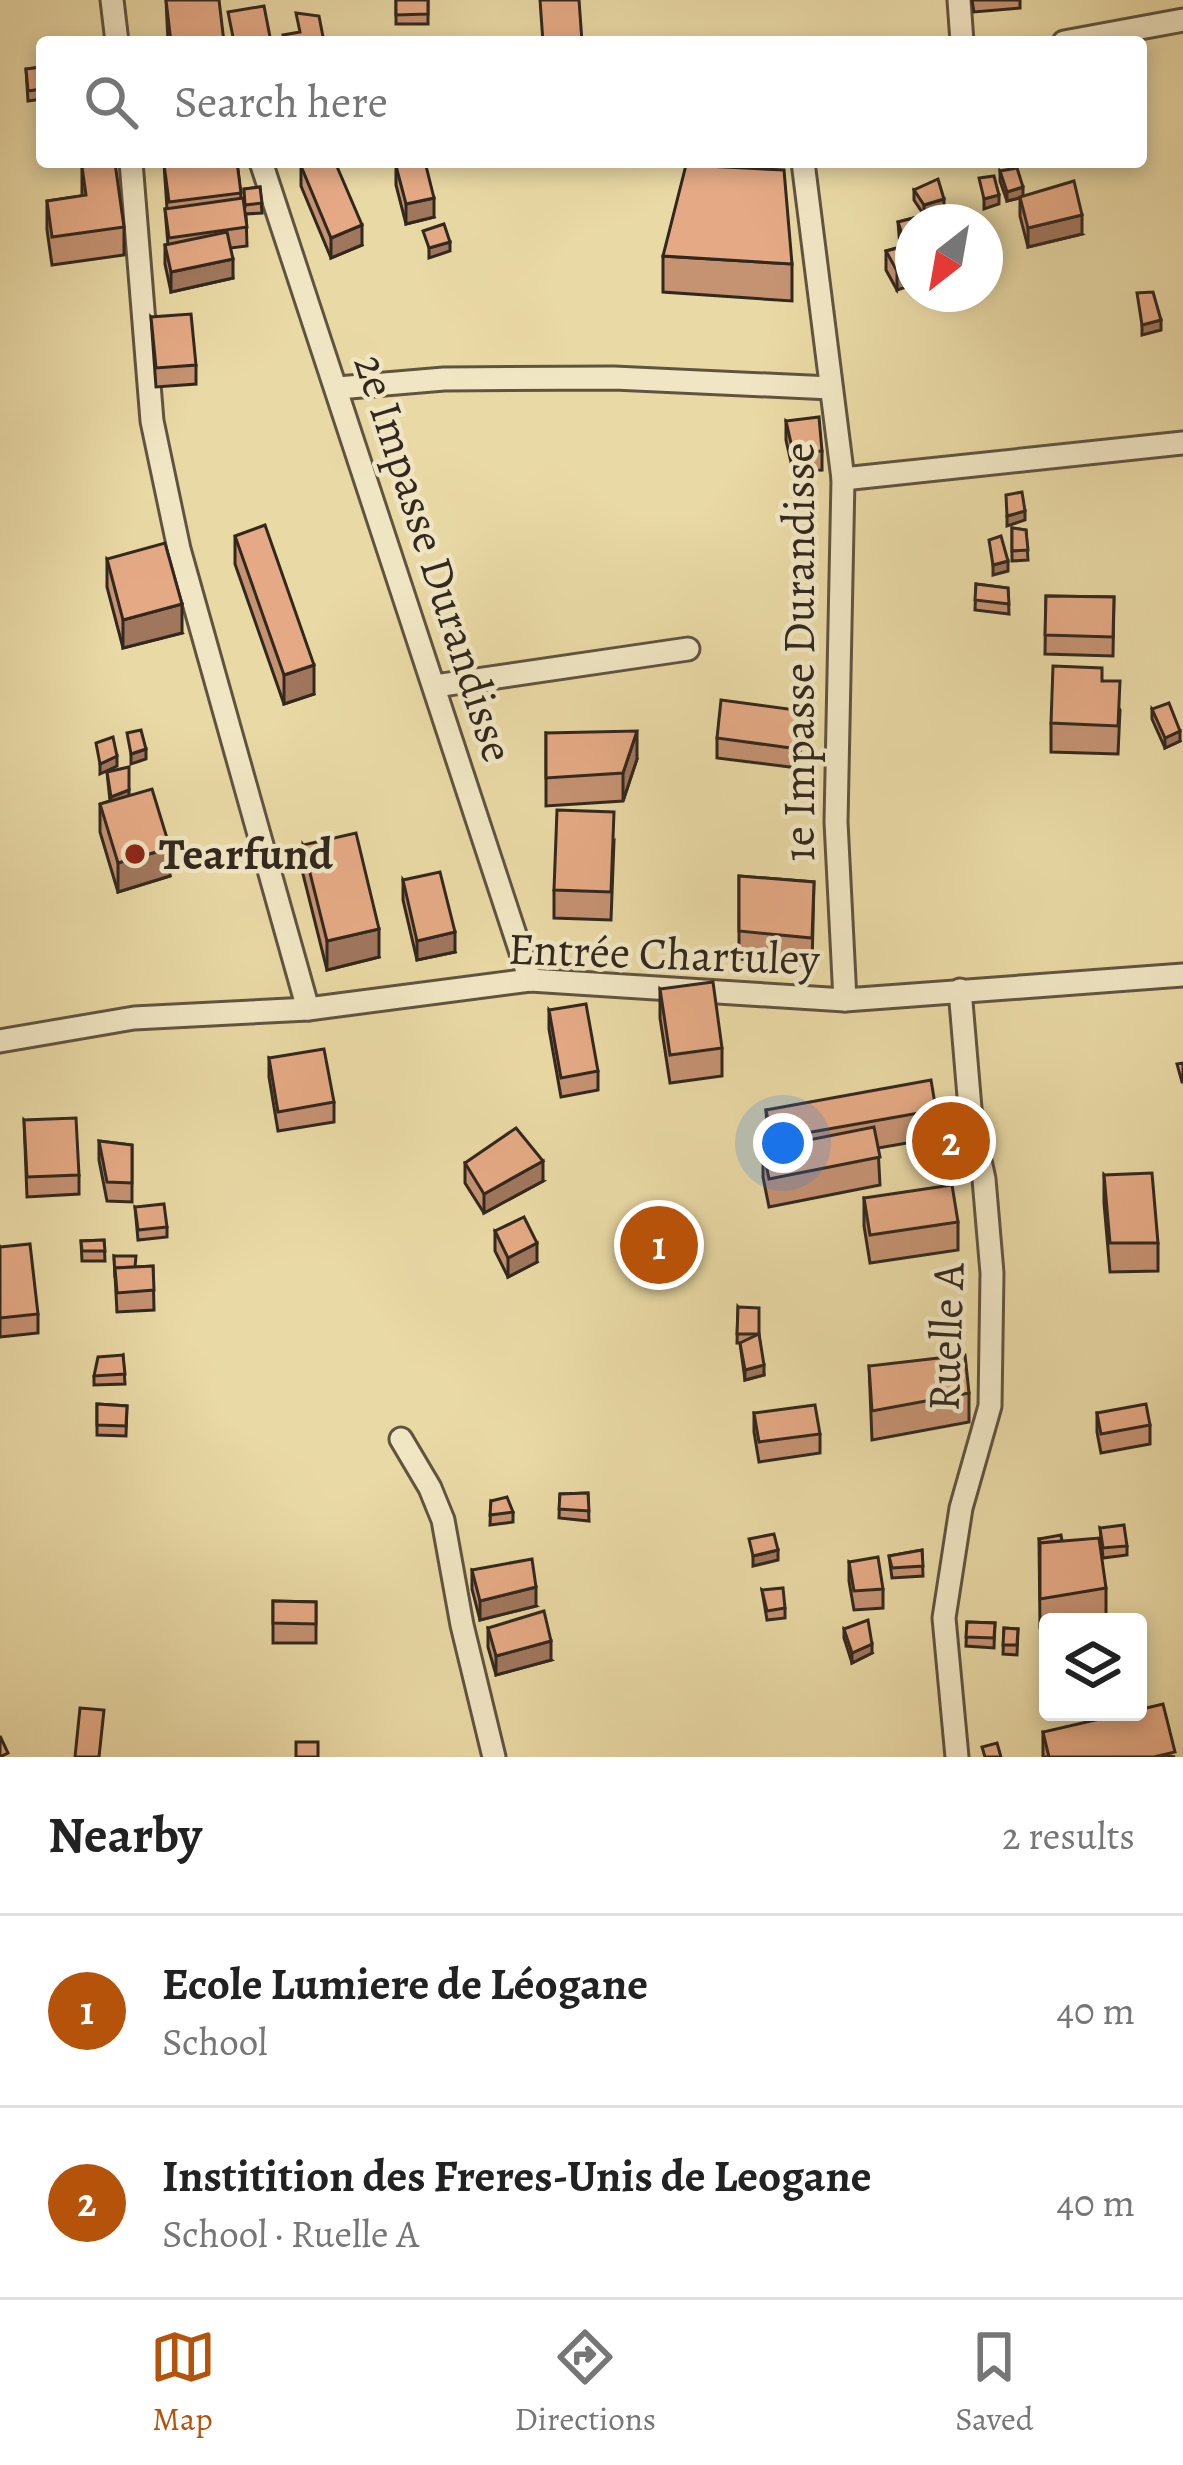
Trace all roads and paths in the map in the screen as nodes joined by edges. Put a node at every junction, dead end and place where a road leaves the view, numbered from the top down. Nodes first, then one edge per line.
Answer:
1 (112, 0) edge
2 (959, 0) edge
3 (1183, 20) edge
4 (116, 36) edge
5 (962, 36) edge
6 (1096, 36) edge
7 (131, 168) edge
8 (263, 168) edge
9 (804, 168) edge
10 (338, 388) junction
11 (831, 388) junction
12 (1183, 443) edge
13 (843, 478) junction
14 (688, 649) dead end
15 (435, 686) junction
16 (1183, 975) edge
17 (530, 980) junction
18 (960, 990) junction
19 (845, 1000) junction
20 (308, 1010) junction
21 (0, 1041) edge
22 (400, 1439) dead end
23 (494, 1757) edge
24 (957, 1757) edge

1 - 4 street
2 - 5 street
3 - 6 street
7 - 20 street
8 - 10 street, 2e Impasse Durandisse
9 - 11 street, 1e Impasse Durandisse
10 - 11 street
10 - 15 street, 2e Impasse Durandisse
11 - 13 street, 1e Impasse Durandisse
12 - 13 street
13 - 19 street, 1e Impasse Durandisse
14 - 15 street
15 - 17 street, 2e Impasse Durandisse
16 - 18 street, Entrée Chartuley
17 - 19 street, Entrée Chartuley
17 - 20 street, Entrée Chartuley
18 - 19 street, Entrée Chartuley
18 - 24 street, Ruelle A
20 - 21 street, Entrée Chartuley
22 - 23 street

